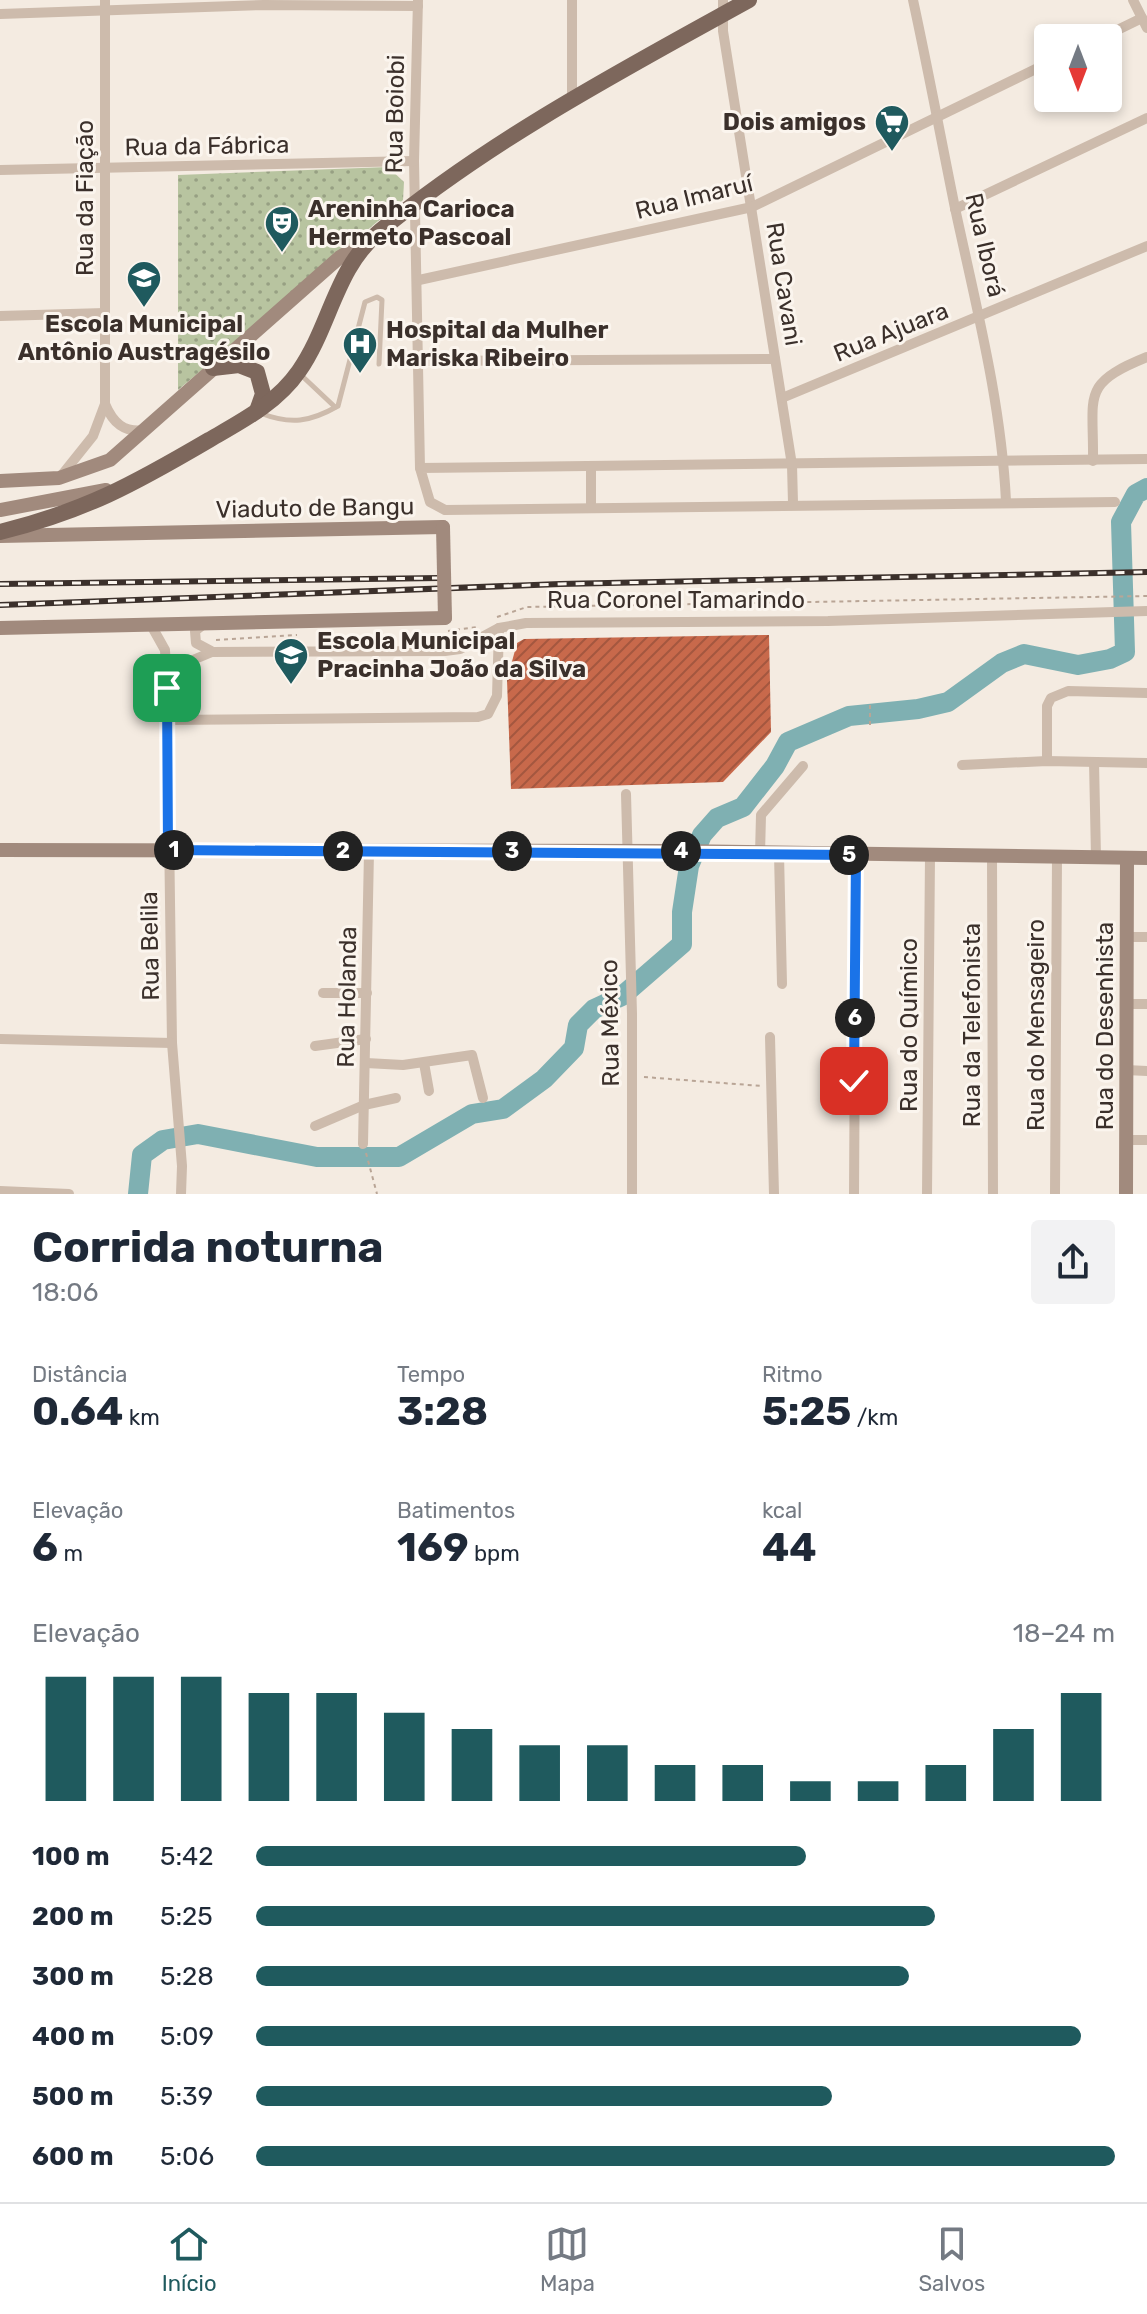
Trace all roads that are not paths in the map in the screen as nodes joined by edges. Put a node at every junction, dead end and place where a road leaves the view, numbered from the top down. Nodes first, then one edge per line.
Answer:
1 (572, 0) edge
2 (749, 0) edge
3 (913, 0) edge
4 (1133, 0) edge
5 (264, 2) edge
6 (418, 3) edge
7 (105, 6) edge
8 (722, 8) edge
9 (0, 14) edge
10 (1144, 23) edge
11 (1122, 31) edge
12 (1034, 70) edge
13 (572, 98) junction
14 (938, 116) junction
15 (1147, 118) edge
16 (414, 161) junction
17 (106, 169) junction
18 (0, 170) edge
19 (414, 204) junction
20 (752, 207) junction
21 (955, 209) junction
22 (373, 238) junction
23 (1147, 246) edge
24 (419, 280) junction
25 (105, 313) junction
26 (0, 316) edge
27 (981, 316) junction
28 (1147, 357) edge
29 (775, 359) junction
30 (419, 361) junction
31 (379, 364) dead end
32 (213, 368) junction
33 (299, 372) junction
34 (782, 398) junction
35 (105, 404) junction
36 (335, 407) junction
37 (257, 412) junction
38 (146, 430) junction
39 (1147, 459) edge
40 (1004, 461) junction
41 (1093, 461) junction
42 (792, 465) junction
43 (591, 466) junction
44 (420, 468) junction
45 (59, 478) junction
46 (0, 481) edge
47 (135, 484) junction
48 (1006, 501) junction
49 (1115, 502) dead end
50 (793, 503) junction
51 (591, 505) junction
52 (2, 509) edge
53 (0, 534) edge
54 (1143, 611) edge
55 (204, 624) junction
56 (151, 625) junction
57 (0, 628) edge
58 (499, 628) junction
59 (212, 652) junction
60 (167, 688) junction
61 (1147, 693) edge
62 (168, 720) junction
63 (1047, 761) junction
64 (1094, 762) junction
65 (1147, 763) edge
66 (962, 765) dead end
67 (803, 766) dead end
68 (626, 794) dead end
69 (0, 850) edge
70 (168, 850) junction
71 (627, 851) junction
72 (369, 852) junction
73 (760, 854) junction
74 (779, 854) junction
75 (856, 855) junction
76 (930, 856) junction
77 (992, 856) junction
78 (1057, 857) junction
79 (1096, 857) junction
80 (1127, 858) junction
81 (1147, 858) edge
82 (1127, 937) junction
83 (1147, 937) edge
84 (782, 984) dead end
85 (323, 993) dead end
86 (367, 993) junction
87 (1127, 1004) junction
88 (1147, 1004) edge
89 (770, 1037) dead end
90 (0, 1039) edge
91 (366, 1039) junction
92 (172, 1043) junction
93 (315, 1046) dead end
94 (366, 1063) junction
95 (424, 1063) junction
96 (1126, 1070) junction
97 (1147, 1071) edge
98 (429, 1091) dead end
99 (396, 1098) dead end
100 (483, 1098) dead end
101 (364, 1105) junction
102 (315, 1126) dead end
103 (1126, 1140) junction
104 (1147, 1140) edge
105 (363, 1144) road end
106 (0, 1191) edge
107 (69, 1194) edge
108 (183, 1194) edge
109 (632, 1194) edge
110 (774, 1194) edge
111 (854, 1194) edge
112 (927, 1194) edge
113 (993, 1194) edge
114 (1055, 1194) edge
115 (1126, 1194) edge

1 - 13 street
2 - 8 main road
3 - 14 street, Rua Iborá
4 - 10 street
5 - 6 street
5 - 7 street
6 - 16 street, Rua Boiobi
7 - 9 street
7 - 17 street, Rua da Fiação
8 - 13 main road
8 - 20 street, Rua Cavani
10 - 11 street
12 - 14 street, Rua Imaruí
13 - 19 main road
14 - 20 street, Rua Imaruí
14 - 21 street, Rua Iborá
15 - 21 street
16 - 17 street, Rua da Fábrica
16 - 19 street, Rua Boiobi
17 - 18 street, Rua da Fábrica
17 - 25 street, Rua da Fiação
19 - 22 main road
19 - 24 street, Rua Boiobi
20 - 24 street, Rua Imaruí
20 - 29 street, Rua Cavani
21 - 27 street, Rua Iborá
22 - 32 street
22 - 33 main road
23 - 27 street, Rua Ajuara
24 - 30 street, Rua Boiobi
25 - 26 street
25 - 35 street, Rua da Fiação
27 - 34 street, Rua Ajuara
27 - 40 street, Rua Iborá
28 - 41 street
29 - 30 street
29 - 34 street, Rua Cavani
30 - 44 street, Rua Boiobi
31 - 36 lane
32 - 37 main road
32 - 38 street
33 - 36 lane
33 - 37 main road
34 - 42 street, Rua Cavani
35 - 38 street
35 - 45 street, Rua da Fiação
36 - 37 lane
37 - 47 main road
38 - 45 street
39 - 41 street
40 - 41 street
40 - 42 street
40 - 48 street, Rua Iborá
42 - 43 street
42 - 50 street, Rua Cavani
43 - 44 street
43 - 51 street
44 - 51 street
45 - 46 street
47 - 52 street
47 - 53 main road
48 - 49 street
48 - 50 street
50 - 51 street
53 - 55 street, Viaduto de Bangu, bridge
54 - 58 street, Rua Coronel Tamarindo
55 - 56 street
55 - 59 street
56 - 57 street
56 - 60 street, Rua Belila
58 - 59 street, Rua Coronel Tamarindo
58 - 62 street
59 - 60 street
60 - 62 street, Rua Belila
61 - 63 street
62 - 70 street, Rua Belila
63 - 64 street
63 - 66 street
64 - 65 street
64 - 79 street
67 - 73 street
68 - 71 street, Rua México
69 - 70 street
70 - 72 street
70 - 92 street, Rua Belila
71 - 72 street
71 - 73 street
71 - 109 street, Rua México
72 - 86 street, Rua Holanda
73 - 74 street
74 - 75 street
74 - 84 street
75 - 76 street
75 - 111 street
76 - 77 street
76 - 112 street, Rua do Químico
77 - 78 street
77 - 113 street, Rua da Telefonista
78 - 79 street
78 - 114 street, Rua do Mensageiro
79 - 80 street
80 - 81 street
80 - 82 street, Rua do Desenhista
82 - 83 street
82 - 87 street, Rua do Desenhista
85 - 86 street
86 - 91 street, Rua Holanda
87 - 88 street
87 - 96 street, Rua do Desenhista
89 - 110 street
90 - 92 street
91 - 93 street
91 - 94 street, Rua Holanda
92 - 108 street, Rua Belila
94 - 95 street
94 - 101 street, Rua Holanda
95 - 98 street
95 - 100 street
96 - 97 street
96 - 103 street, Rua do Desenhista
99 - 101 street
101 - 102 street
101 - 105 street, Rua Holanda
103 - 104 street
103 - 115 street, Rua do Desenhista
106 - 107 street

